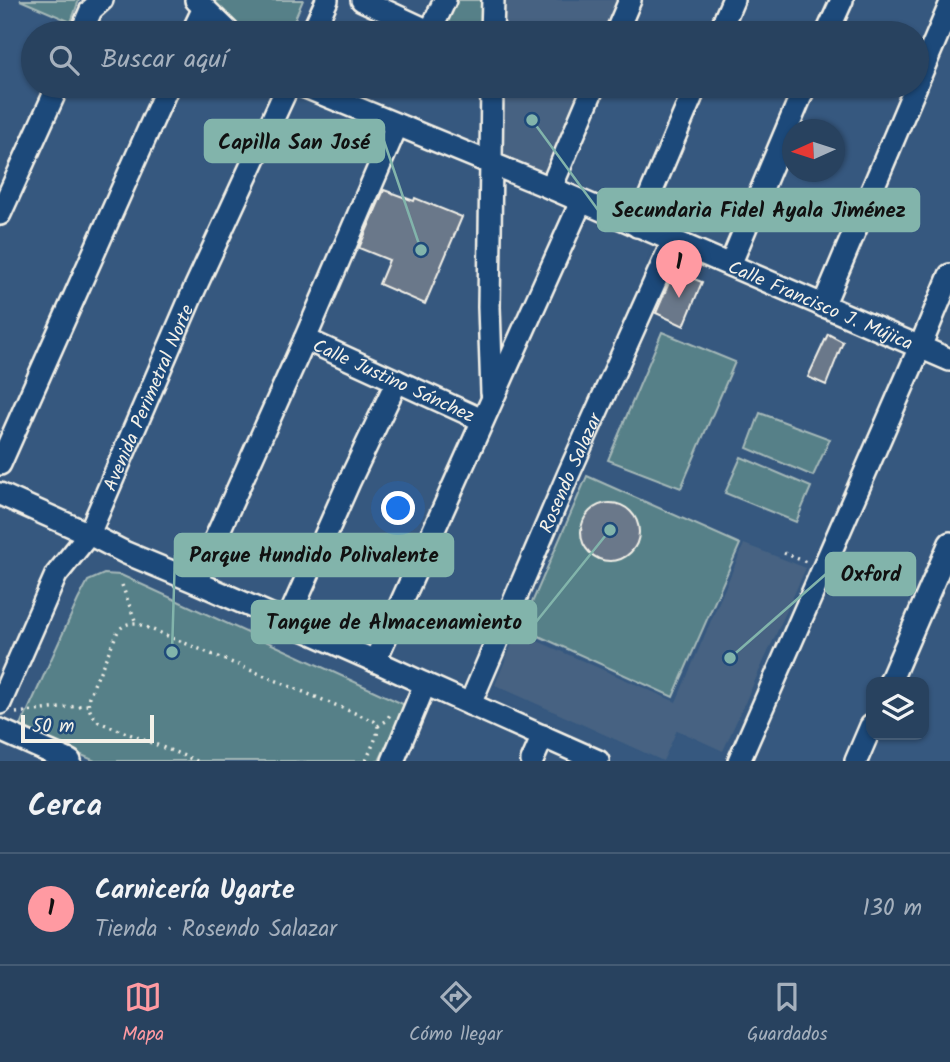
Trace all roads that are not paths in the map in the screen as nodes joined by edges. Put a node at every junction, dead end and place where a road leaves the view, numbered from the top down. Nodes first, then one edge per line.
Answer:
1 (327, 0) edge
2 (362, 0) edge
3 (445, 0) edge
4 (493, 0) edge
5 (630, 0) edge
6 (733, 0) edge
7 (842, 0) edge
8 (100, 1) edge
9 (200, 4) edge
10 (950, 5) edge
11 (87, 21) edge
12 (195, 21) edge
13 (218, 21) edge
14 (317, 21) edge
15 (406, 21) edge
16 (436, 21) edge
17 (492, 21) edge
18 (621, 21) edge
19 (724, 21) edge
20 (832, 21) edge
21 (929, 54) edge
22 (53, 98) edge
23 (163, 98) edge
24 (282, 98) edge
25 (332, 98) edge
26 (492, 98) edge
27 (589, 98) edge
28 (691, 98) edge
29 (800, 98) edge
30 (910, 98) edge
31 (397, 125) junction
32 (490, 163) junction
33 (551, 188) junction
34 (581, 202) junction
35 (0, 214) edge
36 (637, 226) junction
37 (673, 241) junction
38 (730, 265) junction
39 (950, 275) edge
40 (823, 306) junction
41 (305, 339) junction
42 (920, 347) junction
43 (950, 360) edge
44 (397, 381) junction
45 (492, 398) junction
46 (482, 420) junction
47 (0, 464) edge
48 (0, 494) edge
49 (89, 534) junction
50 (950, 543) edge
51 (196, 582) junction
52 (287, 622) junction
53 (375, 661) junction
54 (892, 677) edge
55 (425, 684) junction
56 (470, 704) junction
57 (4, 715) edge
58 (543, 736) junction
59 (866, 738) edge
60 (69, 761) edge
61 (393, 761) edge
62 (532, 761) edge
63 (598, 761) edge
64 (739, 761) edge
65 (856, 761) edge

1 - 14 street
2 - 15 street
3 - 16 street
4 - 17 street
5 - 18 street
6 - 19 street
7 - 20 street
8 - 11 street
9 - 12 street
9 - 13 street
10 - 21 street
22 - 35 street
23 - 47 street
24 - 49 street, Avenida Perimetral Norte
25 - 31 street, Calle Francisco J. Mújica
26 - 32 street
27 - 33 street
28 - 36 street
29 - 38 street
30 - 40 street
31 - 32 street, Calle Francisco J. Mújica
31 - 41 street
32 - 33 street, Calle Francisco J. Mújica
32 - 45 street
33 - 34 street, Calle Francisco J. Mújica
34 - 36 street, Calle Francisco J. Mújica
34 - 45 street
36 - 37 street, Calle Francisco J. Mújica
37 - 38 street, Calle Francisco J. Mújica
37 - 56 street, Rosendo Salazar
38 - 40 street, Calle Francisco J. Mújica
39 - 42 street
40 - 42 street, Calle Francisco J. Mújica
41 - 44 street, Calle Justino Sánchez
41 - 51 street
42 - 43 street, Calle Francisco J. Mújica
42 - 64 street
44 - 46 street, Calle Justino Sánchez
44 - 52 street
45 - 46 street
46 - 53 street
48 - 49 street
49 - 51 street
49 - 57 street, Avenida Perimetral Norte
50 - 54 street
51 - 52 street
52 - 53 street
53 - 55 street
55 - 56 street
55 - 61 street
56 - 58 street
57 - 60 street
58 - 62 street
58 - 63 street
59 - 65 street

